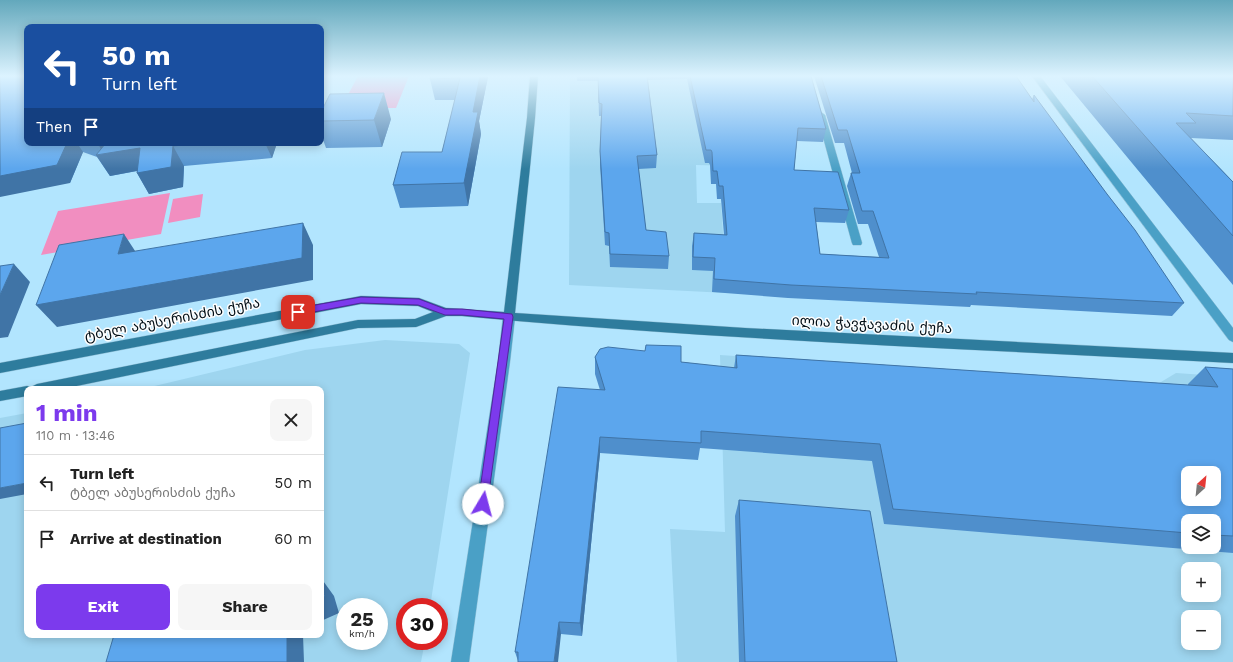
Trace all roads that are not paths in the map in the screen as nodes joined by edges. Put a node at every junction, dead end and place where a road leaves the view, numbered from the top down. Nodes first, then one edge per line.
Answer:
1 (532, 107) edge
2 (819, 107) edge
3 (1059, 107) edge
4 (857, 243) dead end
5 (445, 312) junction
6 (509, 317) junction
7 (1233, 337) edge
8 (1233, 358) edge
9 (0, 368) edge
10 (52, 386) edge
11 (24, 392) edge
12 (0, 396) edge
13 (460, 662) edge

1 - 6 main road
2 - 4 street
3 - 7 street
5 - 6 main road, ტბელ აბუსერისძის ქუჩა
5 - 9 main road, ტბელ აბუსერისძის ქუჩა
5 - 10 main road, ტბელ აბუსერისძის ქუჩა
6 - 8 main road, ილია ჭავჭავაძის ქუჩა
6 - 13 street
11 - 12 main road

